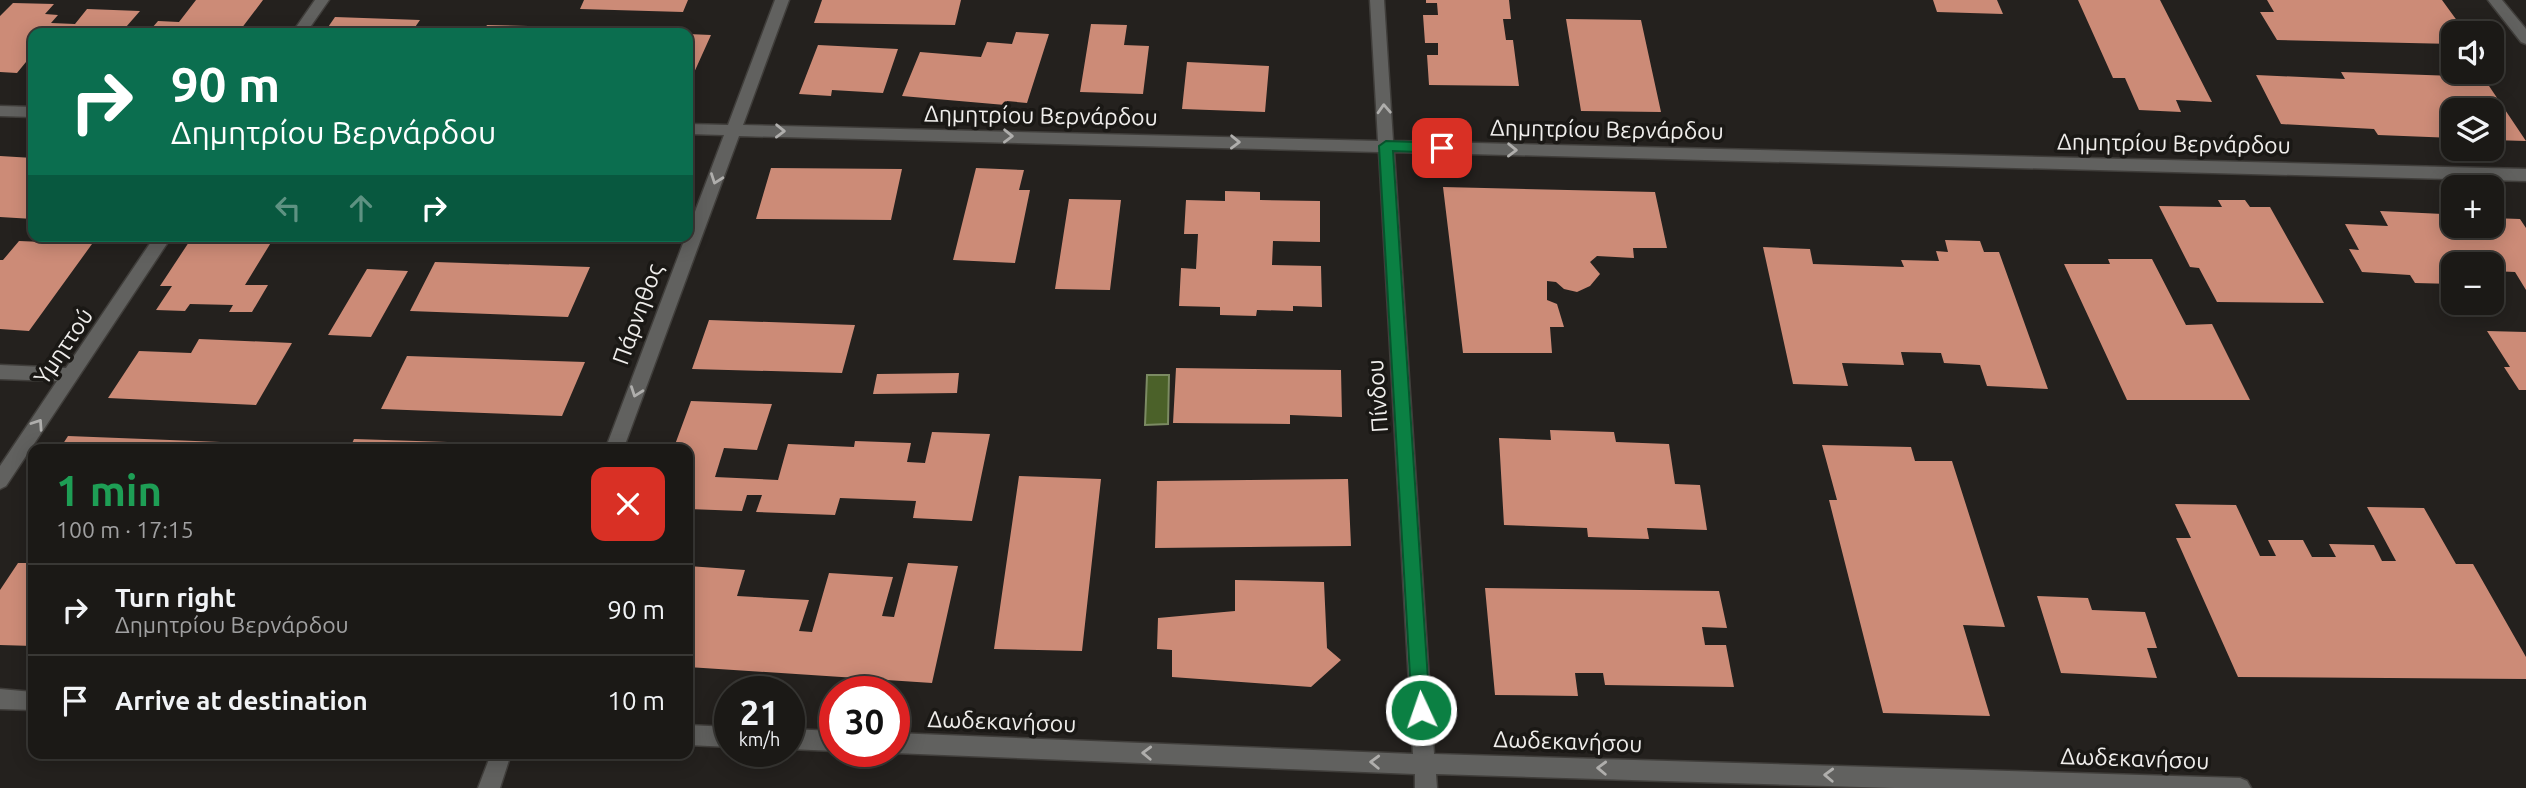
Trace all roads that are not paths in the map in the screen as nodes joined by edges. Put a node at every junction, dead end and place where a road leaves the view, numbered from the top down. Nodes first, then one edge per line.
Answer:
1 (322, 0) edge
2 (782, 0) edge
3 (1377, 0) edge
4 (2495, 0) edge
5 (302, 28) edge
6 (2526, 39) edge
7 (0, 111) edge
8 (28, 112) edge
9 (693, 128) edge
10 (734, 130) junction
11 (1386, 146) junction
12 (2526, 175) edge
13 (693, 239) edge
14 (160, 242) edge
15 (692, 242) edge
16 (0, 372) edge
17 (71, 375) junction
18 (616, 444) edge
19 (0, 481) edge
20 (0, 699) edge
21 (28, 701) edge
22 (693, 735) edge
23 (714, 736) edge
24 (910, 744) edge
25 (499, 759) edge
26 (1424, 764) junction
27 (489, 788) edge
28 (1426, 788) edge
29 (2241, 788) edge

1 - 5 street
2 - 10 street, Πάρνηθος
11 -> 3 street, Πίνδου
4 - 6 street
7 - 8 street
9 - 10 street, Δημητρίου Βερνάρδου
10 -> 11 street, Δημητρίου Βερνάρδου
10 -> 13 street, Πάρνηθος
11 -> 12 street, Δημητρίου Βερνάρδου
11 - 26 street, Πίνδου
14 - 17 street, Υμηττού
15 -> 18 street, Πάρνηθος
16 - 17 street
19 -> 17 street, Υμηττού
20 - 21 street
22 - 23 street
26 -> 24 street, Δωδεκανήσου
25 - 27 street
26 - 28 street, Πίνδου
29 -> 26 street, Δωδεκανήσου

